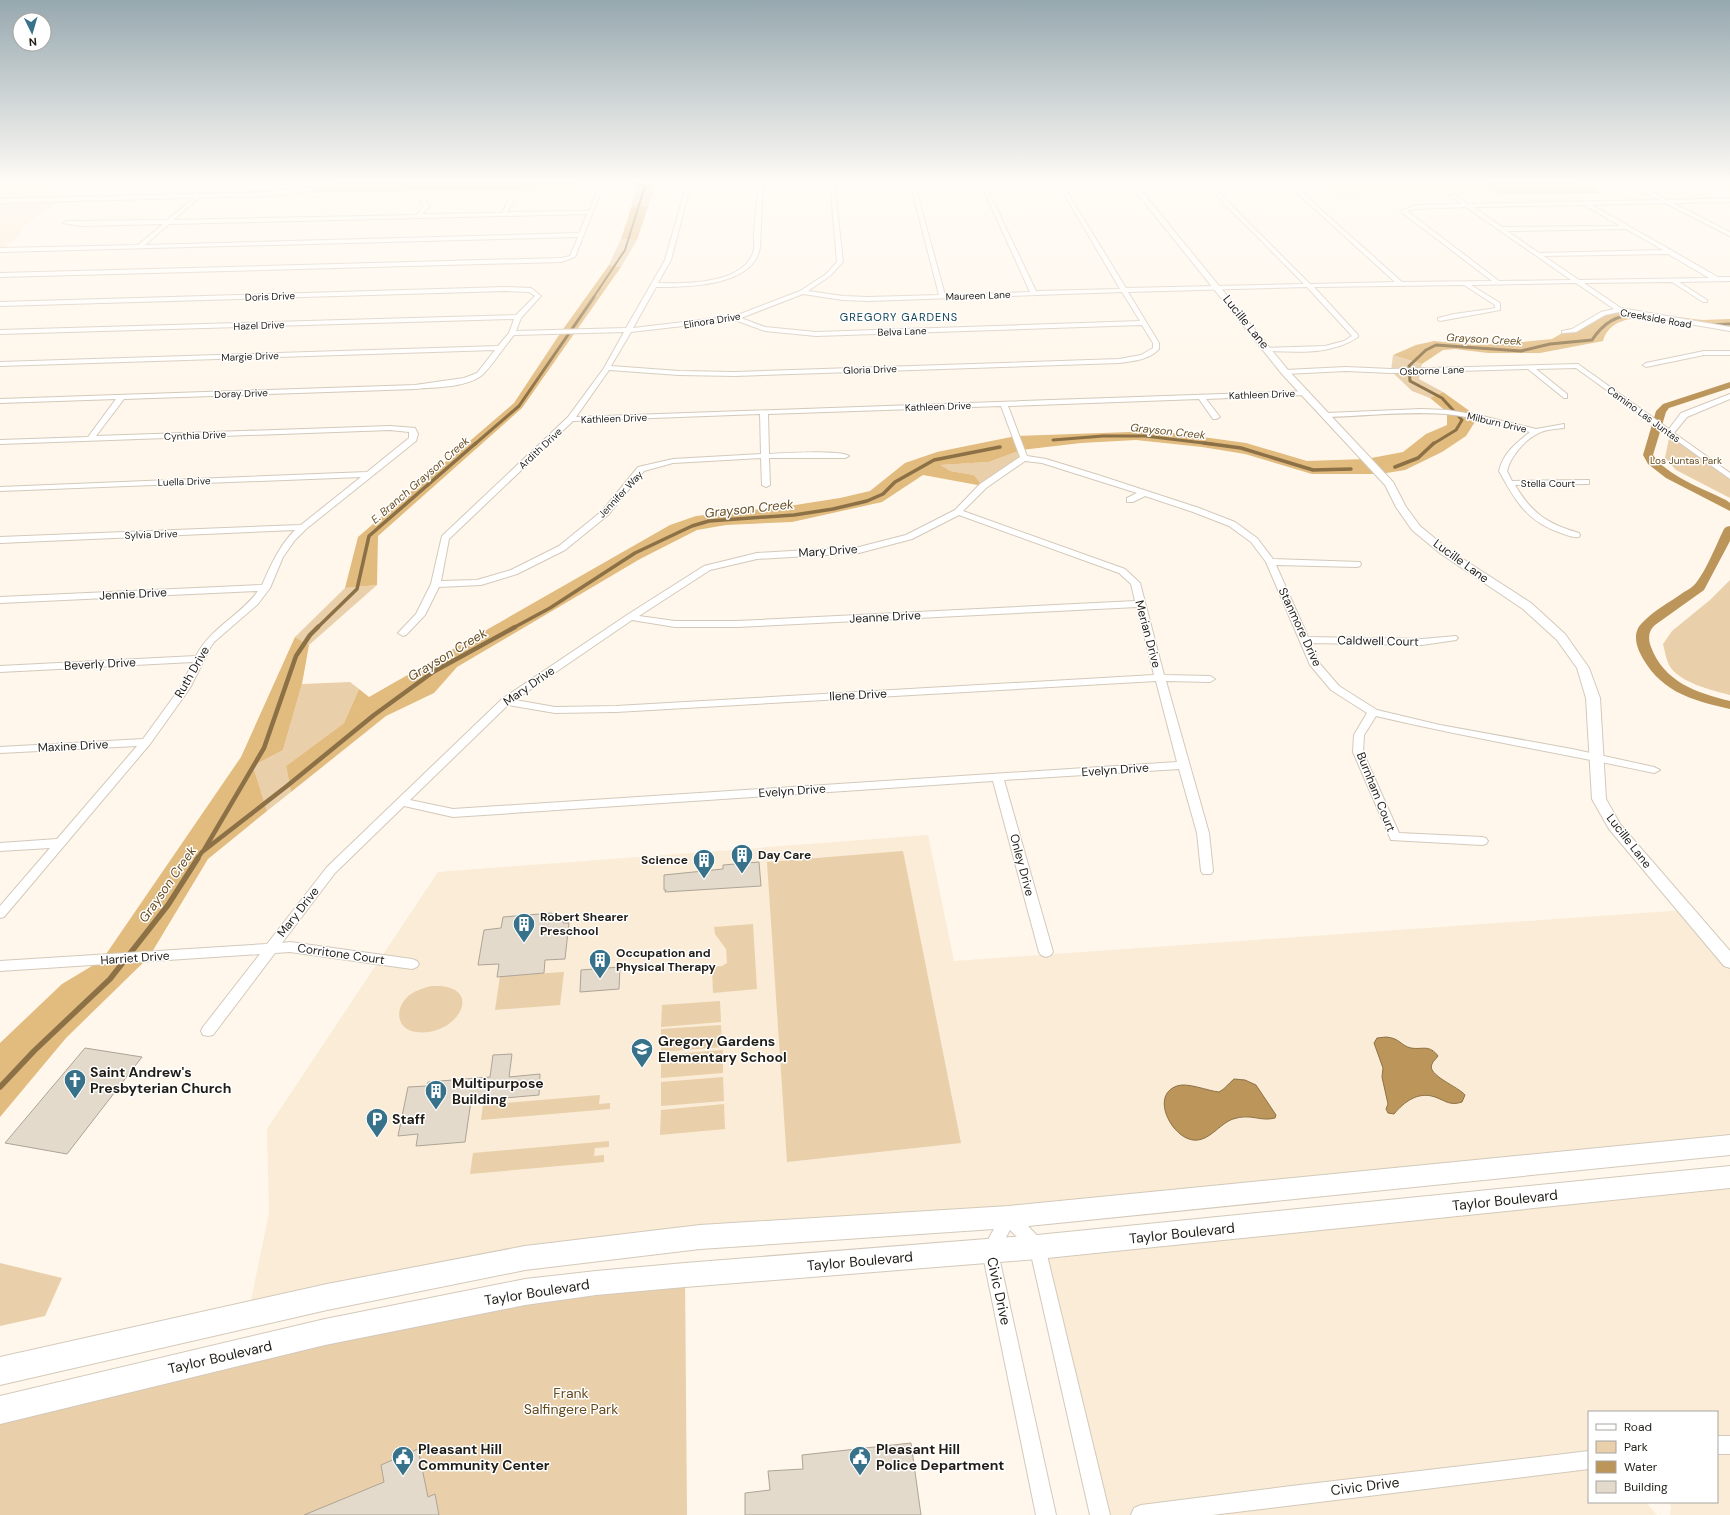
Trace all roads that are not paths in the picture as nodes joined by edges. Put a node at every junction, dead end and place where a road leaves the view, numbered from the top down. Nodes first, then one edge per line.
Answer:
1 (574, 253) edge
2 (670, 253) edge
3 (756, 253) edge
4 (839, 253) edge
5 (931, 253) edge
6 (1015, 253) edge
7 (1101, 253) edge
8 (1189, 253) edge
9 (1276, 253) edge
10 (1365, 253) edge
11 (1458, 253) edge
12 (1624, 253) edge
13 (1670, 253) edge
14 (1540, 254) joint
15 (0, 275) edge
16 (1716, 279) junction
17 (1730, 279) edge
18 (1673, 280) junction
19 (1579, 282) junction
20 (1498, 283) junction
21 (1400, 284) junction
22 (1465, 284) junction
23 (655, 285) junction
24 (1309, 286) junction
25 (1217, 287) junction
26 (1124, 291) junction
27 (802, 292) junction
28 (1034, 294) junction
29 (942, 296) junction
30 (1705, 301) dead end
31 (0, 304) edge
32 (1619, 310) junction
33 (518, 317) junction
34 (736, 318) junction
35 (1440, 319) dead end
36 (1143, 323) junction
37 (1730, 329) edge
38 (628, 330) junction
39 (0, 332) edge
40 (1564, 332) dead end
41 (512, 333) junction
42 (500, 348) junction
43 (1268, 349) junction
44 (1730, 353) edge
45 (0, 364) edge
46 (1646, 365) dead end
47 (1578, 366) joint
48 (607, 368) junction
49 (1528, 368) junction
50 (1285, 372) junction
51 (1305, 393) junction
52 (1564, 396) dead end
53 (1201, 397) junction
54 (1729, 397) edge
55 (121, 398) junction
56 (0, 401) edge
57 (1003, 404) junction
58 (764, 414) junction
59 (1327, 415) junction
60 (1216, 417) dead end
61 (571, 419) junction
62 (1561, 426) dead end
63 (390, 428) joint
64 (1536, 431) junction
65 (1668, 431) junction
66 (90, 439) junction
67 (0, 442) edge
68 (764, 456) junction
69 (845, 456) dead end
70 (1024, 458) junction
71 (368, 474) junction
72 (1730, 477) edge
73 (1586, 482) dead end
74 (1509, 483) junction
75 (766, 485) dead end
76 (0, 489) edge
77 (1144, 493) junction
78 (1130, 500) dead end
79 (958, 512) junction
80 (302, 527) junction
81 (1576, 536) dead end
82 (0, 540) edge
83 (1270, 562) junction
84 (1357, 564) dead end
85 (436, 584) junction
86 (265, 588) junction
87 (0, 600) edge
88 (1140, 604) junction
89 (630, 617) junction
90 (403, 633) dead end
91 (1454, 638) dead end
92 (1303, 640) junction
93 (200, 659) junction
94 (0, 669) edge
95 (1159, 678) junction
96 (1210, 679) dead end
97 (506, 701) junction
98 (1373, 712) junction
99 (146, 742) junction
100 (0, 750) edge
101 (1596, 758) junction
102 (1183, 765) junction
103 (1654, 770) dead end
104 (998, 778) junction
105 (402, 802) junction
106 (1482, 841) dead end
107 (61, 843) junction
108 (0, 847) edge
109 (1207, 871) dead end
110 (0, 914) edge
111 (270, 948) junction
112 (1046, 952) dead end
113 (1730, 962) edge
114 (412, 964) dead end
115 (0, 966) edge
116 (208, 1030) dead end
117 (1730, 1145) edge
118 (1730, 1177) edge
119 (1009, 1217) junction
120 (1037, 1247) junction
121 (990, 1251) junction
122 (0, 1371) edge
123 (0, 1410) edge
124 (1730, 1444) edge
125 (1718, 1445) edge
126 (1588, 1460) edge
127 (1046, 1515) edge
128 (1100, 1515) edge
129 (1141, 1515) edge

1 - 15 street
2 - 23 street, Ardith Drive
3 - 23 street
4 - 27 street, Elinora Drive
5 - 29 street
6 - 28 street
7 - 26 street
8 - 25 street, Lucille Lane
9 - 24 street
10 - 21 street
11 - 20 street
12 - 14 street
13 - 16 street
14 - 19 street
16 - 17 street, Maureen Lane
16 - 18 street, Maureen Lane
18 - 19 street, Maureen Lane
18 - 30 street
19 - 20 street, Maureen Lane
19 - 32 street
20 - 22 street, Maureen Lane
21 - 22 street, Maureen Lane
21 - 24 street, Maureen Lane
22 - 35 street
23 - 38 street, Ardith Drive
24 - 25 street, Maureen Lane
24 - 43 street
25 - 26 street, Maureen Lane
25 - 43 street, Lucille Lane
26 - 28 street, Maureen Lane
26 - 36 street
27 - 29 street, Maureen Lane
27 - 34 street, Elinora Drive
28 - 29 street, Maureen Lane
31 - 33 street, Doris Drive
32 - 37 street, Creekside Road
32 - 40 street, Creekside Road
33 - 39 street, Hazel Drive
33 - 41 street
34 - 36 street, Belva Lane
34 - 38 street, Elinora Drive
36 - 48 street, Gloria Drive
38 - 41 street, Elinora Drive
38 - 48 street, Ardith Drive
41 - 42 street
42 - 45 street, Margie Drive
42 - 55 street, Doray Drive
43 - 50 street, Lucille Lane
44 - 46 street
47 - 49 street, Osborne Lane
47 - 65 street, Camino Las Juntas
48 - 61 street, Ardith Drive
49 - 50 street, Osborne Lane
49 - 52 street
50 - 51 street, Lucille Lane
51 - 53 street, Kathleen Drive
51 - 59 street, Lucille Lane
53 - 57 street, Kathleen Drive
53 - 60 street
54 - 65 street
55 - 56 street, Doray Drive
55 - 66 street
57 - 58 street, Kathleen Drive
57 - 70 street
58 - 61 street, Kathleen Drive
58 - 68 street
59 - 64 street, Milburn Drive
59 - 101 street, Lucille Lane
61 - 85 street, Ardith Drive
62 - 64 street
63 - 66 street, Cynthia Drive
63 - 71 street, Ruth Drive
64 - 74 street, Milburn Drive
65 - 72 street, Camino Las Juntas
66 - 67 street, Cynthia Drive
68 - 69 street, Jennifer Way
68 - 75 street
68 - 85 street, Jennifer Way
70 - 77 street, Stanmore Drive
70 - 79 street, Mary Drive
71 - 76 street, Luella Drive
71 - 80 street, Ruth Drive
73 - 74 street, Stella Court
74 - 81 street, Milburn Drive
77 - 78 street
77 - 83 street, Stanmore Drive
79 - 88 street, Merian Drive
79 - 89 street, Mary Drive
80 - 82 street, Sylvia Drive
80 - 86 street, Ruth Drive
83 - 84 street
83 - 92 street, Stanmore Drive
85 - 90 street, Ardith Drive
86 - 87 street, Jennie Drive
86 - 93 street, Ruth Drive
88 - 89 street, Jeanne Drive
88 - 95 street, Merian Drive
89 - 97 street, Mary Drive
91 - 92 street, Caldwell Court
92 - 98 street, Stanmore Drive
93 - 94 street, Beverly Drive
93 - 99 street, Ruth Drive
95 - 96 street, Ilene Drive
95 - 97 street, Ilene Drive
95 - 102 street, Merian Drive
97 - 105 street, Mary Drive
98 - 101 street, Stanmore Drive
98 - 106 street, Burnham Court
99 - 100 street, Maxine Drive
99 - 107 street, Ruth Drive
101 - 103 street, Stanmore Drive
101 - 113 street, Lucille Lane
102 - 104 street, Evelyn Drive
102 - 109 street, Merian Drive
104 - 105 street, Evelyn Drive
104 - 112 street, Onley Drive
105 - 111 street, Mary Drive
107 - 108 street
107 - 110 street, Ruth Drive
111 - 114 street, Corritone Court
111 - 115 street, Harriet Drive
111 - 116 street, Mary Drive
117 - 119 main road
118 - 120 main road, Taylor Boulevard
119 - 120 street
119 - 121 street, Civic Drive
119 - 122 main road
120 - 121 main road, Taylor Boulevard
120 - 128 street
121 - 123 main road, Taylor Boulevard
121 - 127 street, Civic Drive
124 - 125 street
126 - 129 street, Civic Drive

